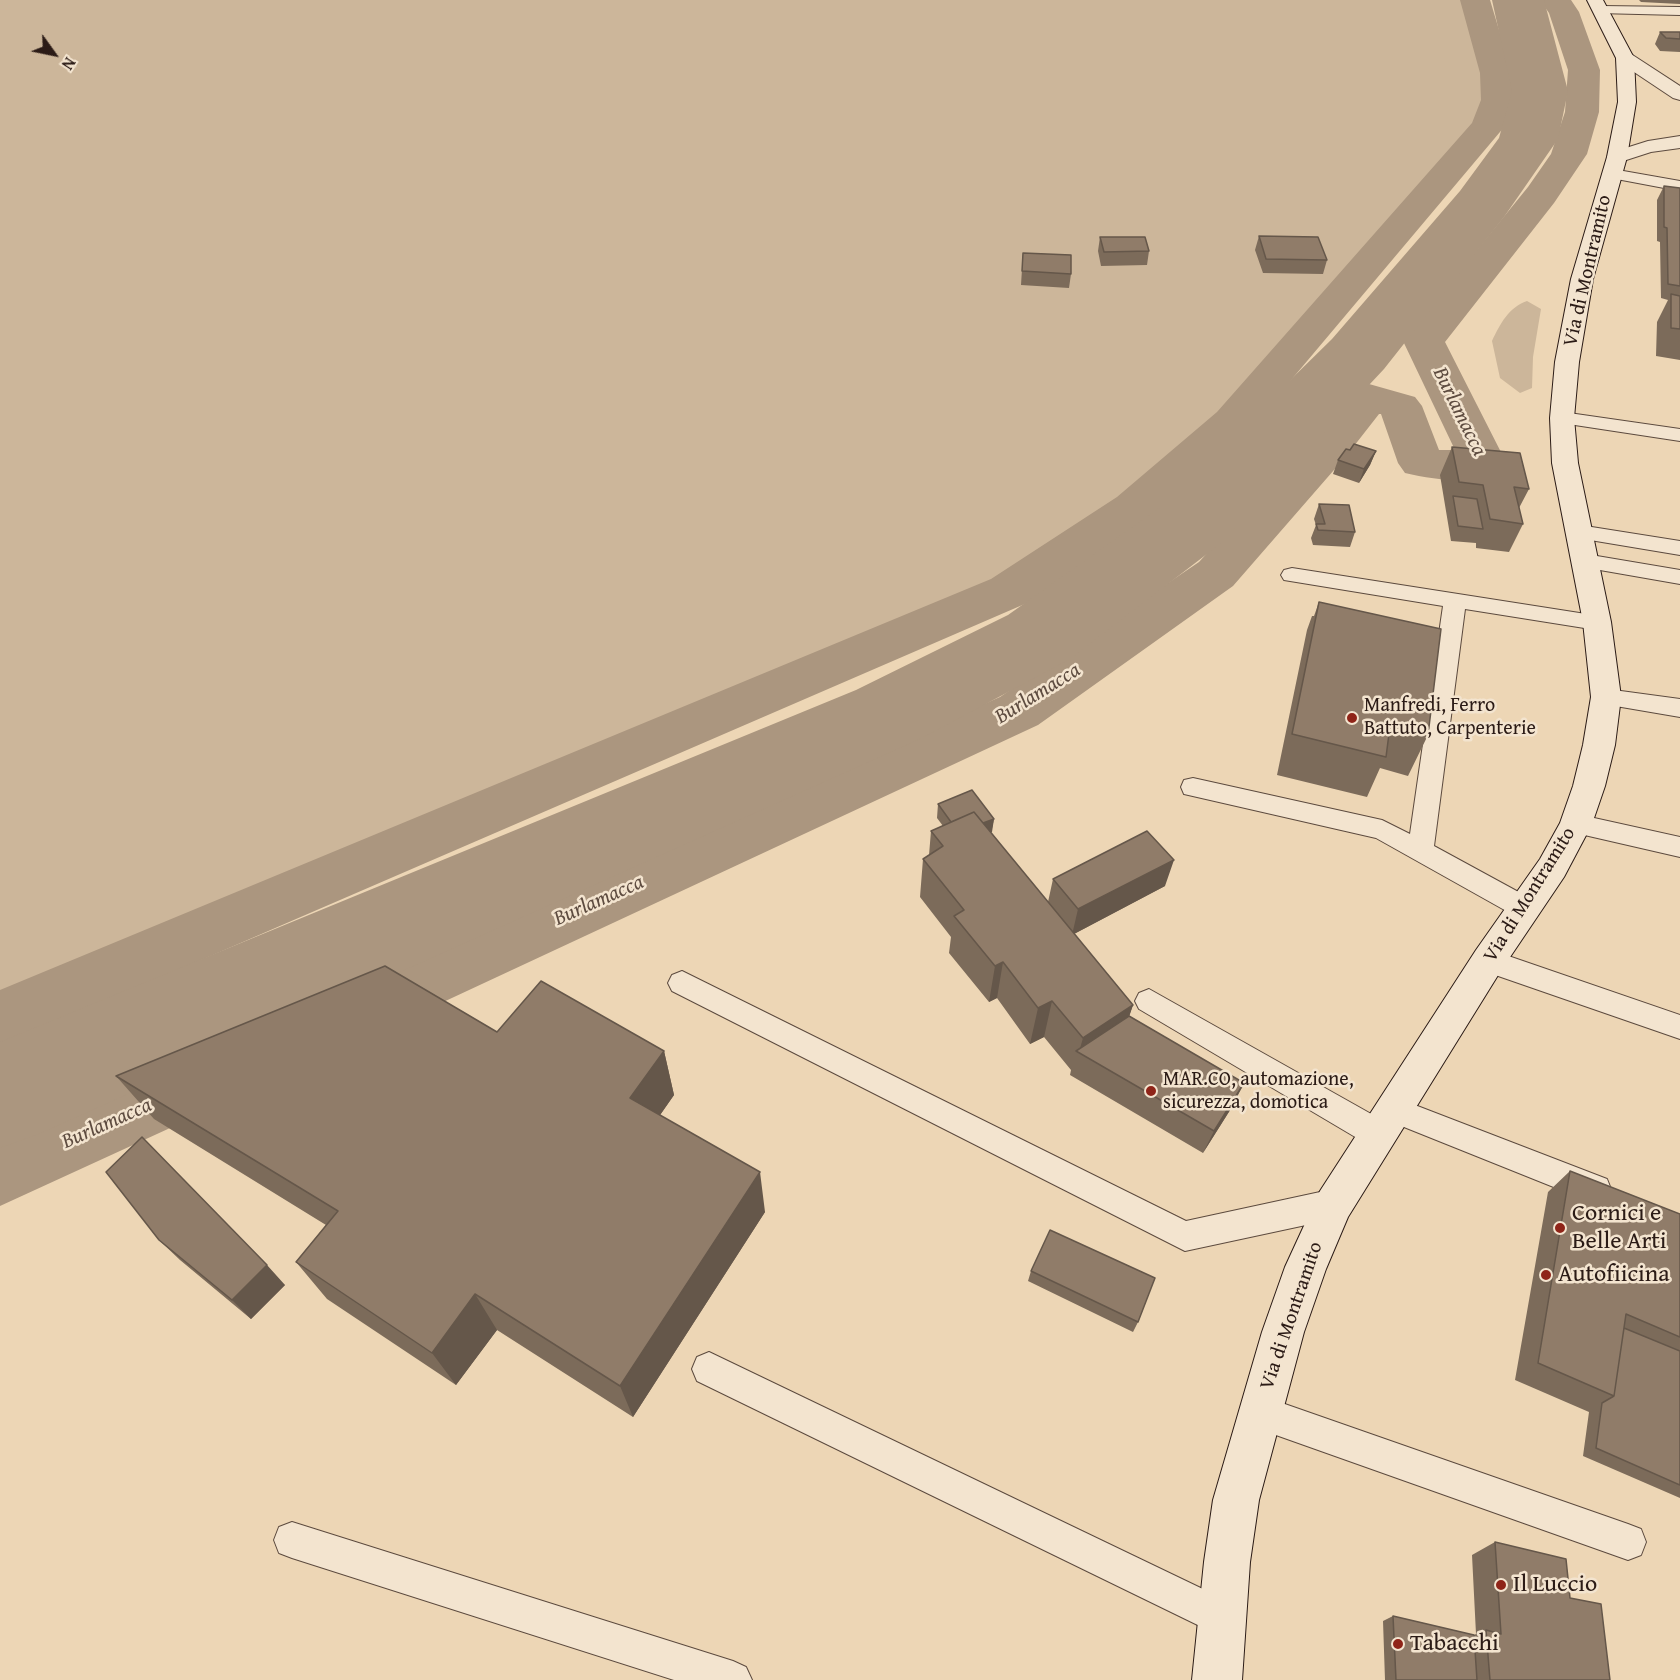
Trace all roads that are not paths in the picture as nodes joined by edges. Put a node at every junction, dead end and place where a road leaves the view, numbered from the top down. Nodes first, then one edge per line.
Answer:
1 (1598, 5) edge
2 (1663, 11) junction
3 (1680, 11) edge
4 (1674, 27) dead end
5 (1625, 58) junction
6 (1680, 94) edge
7 (1680, 142) edge
8 (1614, 165) junction
9 (1680, 186) edge
10 (1562, 418) junction
11 (1680, 435) edge
12 (1582, 547) junction
13 (1680, 548) edge
14 (1292, 575) dead end
15 (1680, 577) edge
16 (1455, 599) junction
17 (1597, 622) junction
18 (1606, 697) junction
19 (1680, 708) edge
20 (1194, 787) dead end
21 (1576, 824) junction
22 (1680, 847) edge
23 (1421, 849) junction
24 (1526, 909) junction
25 (1488, 962) junction
26 (682, 983) dead end
27 (1149, 1001) dead end
28 (1680, 1027) edge
29 (1386, 1122) junction
30 (1625, 1201) edge
31 (1334, 1204) junction
32 (709, 1369) dead end
33 (1259, 1412) junction
34 (292, 1540) dead end
35 (1628, 1542) dead end
36 (1221, 1617) junction
37 (733, 1680) edge
38 (1217, 1680) edge

1 - 2 lane
1 - 5 main road, Via di Montramito
2 - 3 lane
2 - 4 lane
5 - 6 main road
5 - 8 main road, Via di Montramito
7 - 8 main road
8 - 9 lane
8 - 10 main road, Via di Montramito
10 - 11 lane
10 - 12 main road, Via di Montramito
12 - 13 lane
12 - 15 lane
12 - 17 main road, Via di Montramito
14 - 16 lane
16 - 17 lane
16 - 23 lane
17 - 18 main road, Via di Montramito
18 - 19 lane
18 - 21 main road, Via di Montramito
20 - 23 lane
21 - 22 lane
21 - 24 main road, Via di Montramito
23 - 24 lane
24 - 25 main road, Via di Montramito
25 - 28 lane
25 - 29 main road, Via di Montramito
26 - 31 lane
27 - 29 lane
29 - 30 lane
29 - 31 main road, Via di Montramito
31 - 33 main road, Via di Montramito
32 - 36 lane
33 - 35 lane
33 - 36 main road, Via di Montramito
34 - 37 lane
36 - 38 main road, Via di Montramito

